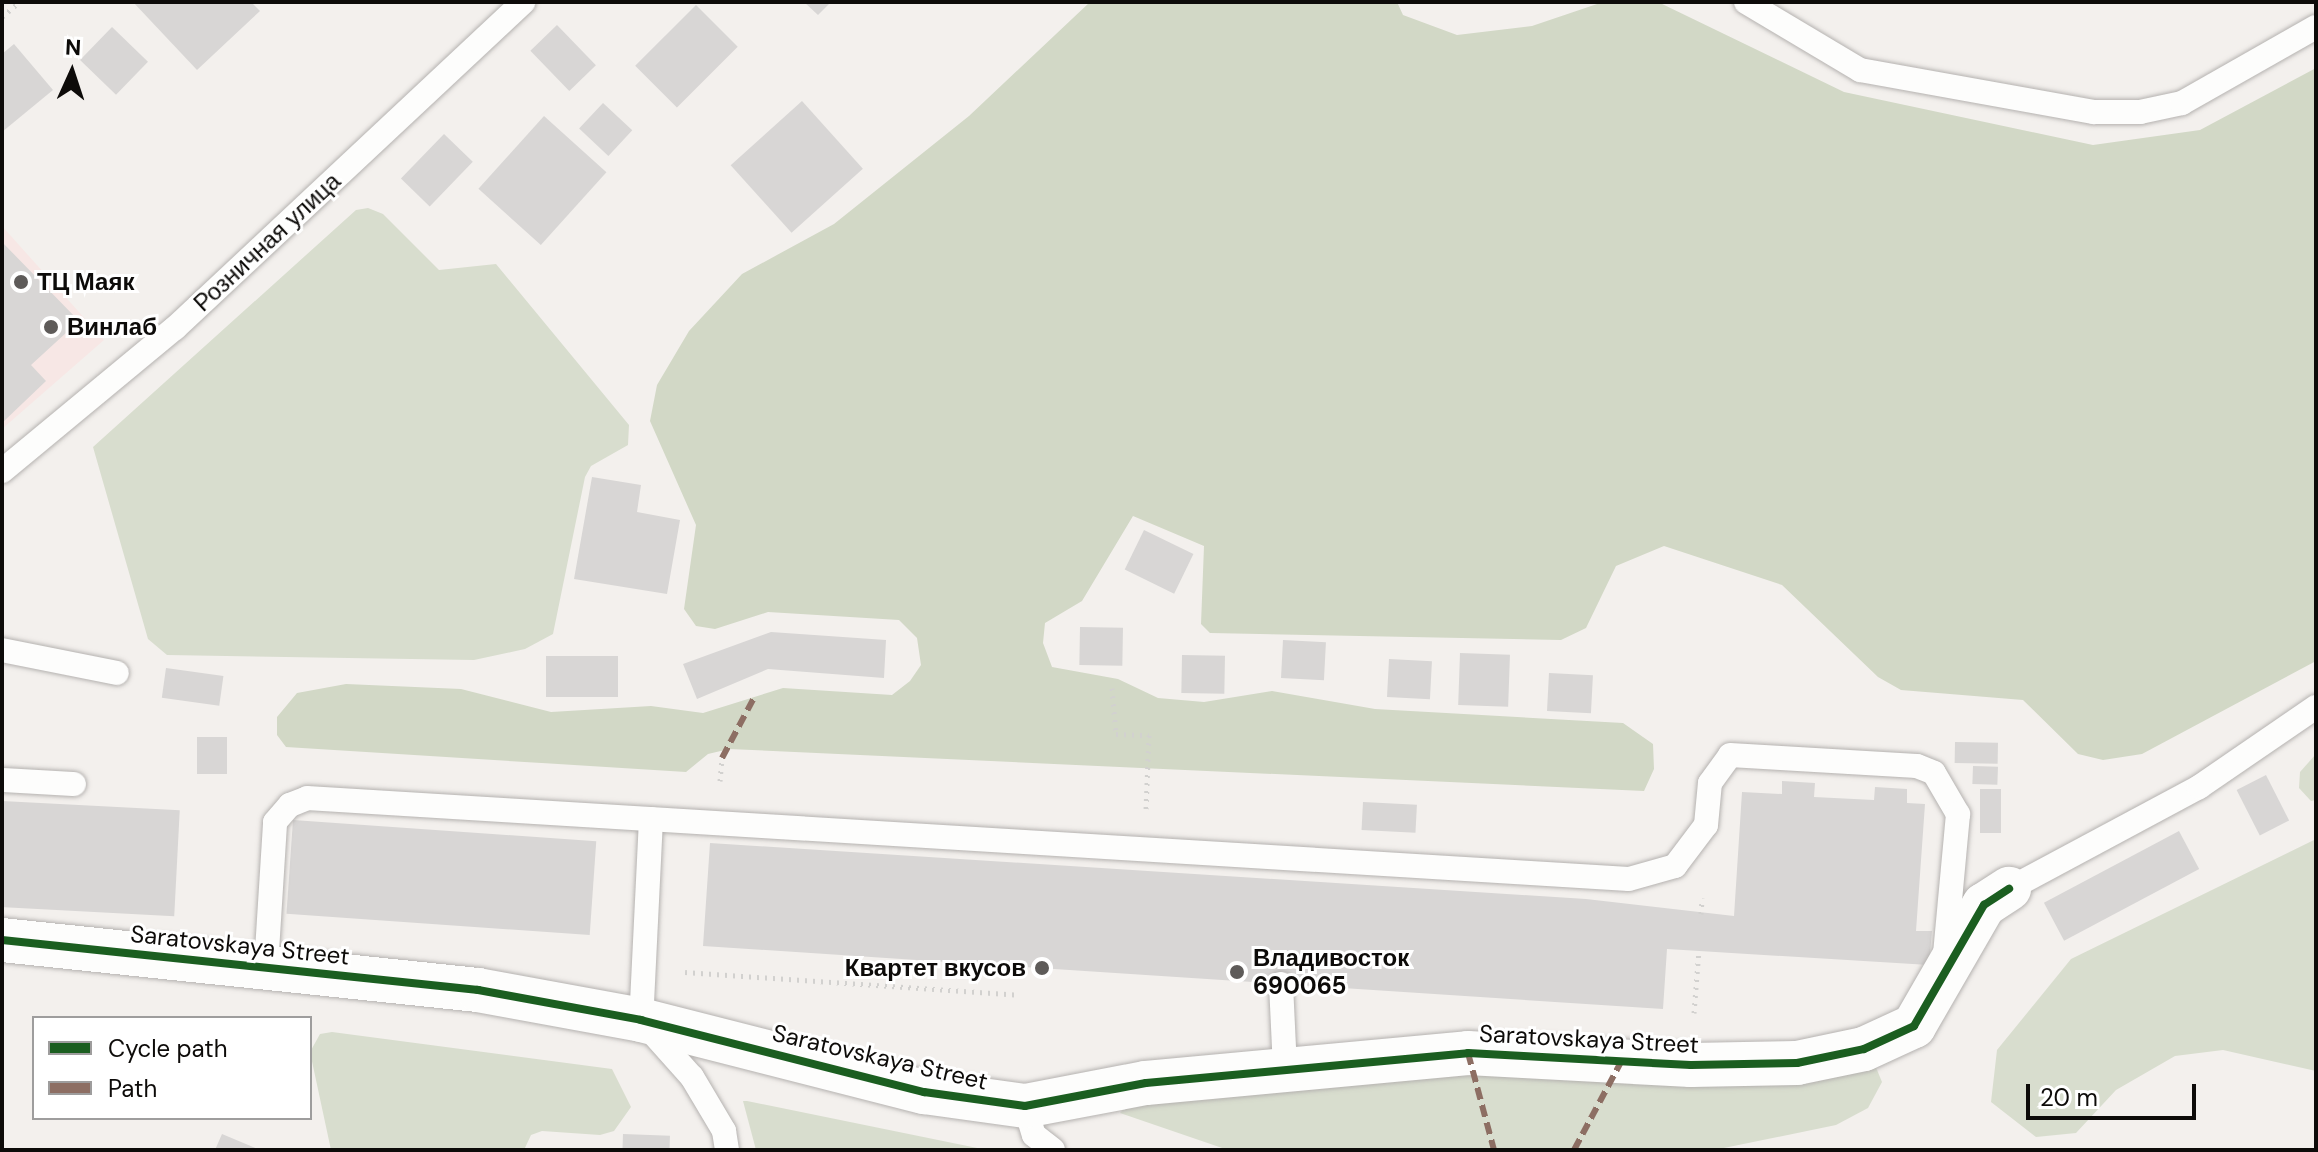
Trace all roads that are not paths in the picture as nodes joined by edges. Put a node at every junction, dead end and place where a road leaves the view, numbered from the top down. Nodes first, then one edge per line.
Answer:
1 (523, 2) edge
2 (1746, 2) edge
3 (2316, 27) edge
4 (2, 471) edge
5 (2, 650) edge
6 (117, 673) dead end
7 (2316, 707) edge
8 (2, 780) edge
9 (74, 784) dead end
10 (651, 819) junction
11 (2009, 889) joint
12 (2, 940) edge
13 (266, 967) junction
14 (1942, 981) junction
15 (1281, 984) dead end
16 (641, 1020) junction
17 (1285, 1070) junction
18 (1025, 1106) junction
19 (727, 1150) edge
20 (1053, 1150) edge

1 - 4 lane, Розничная улица
2 - 3 lane
5 - 6 lane
7 - 11 lane
8 - 9 lane
10 - 13 lane
10 - 14 lane
10 - 16 lane
11 - 14 street, Saratovskaya Street
12 - 13 street, Saratovskaya Street
13 - 16 street, Saratovskaya Street
14 - 17 street, Saratovskaya Street
15 - 17 lane
16 - 18 street, Saratovskaya Street
16 - 19 lane
17 - 18 street, Saratovskaya Street
18 - 20 lane

